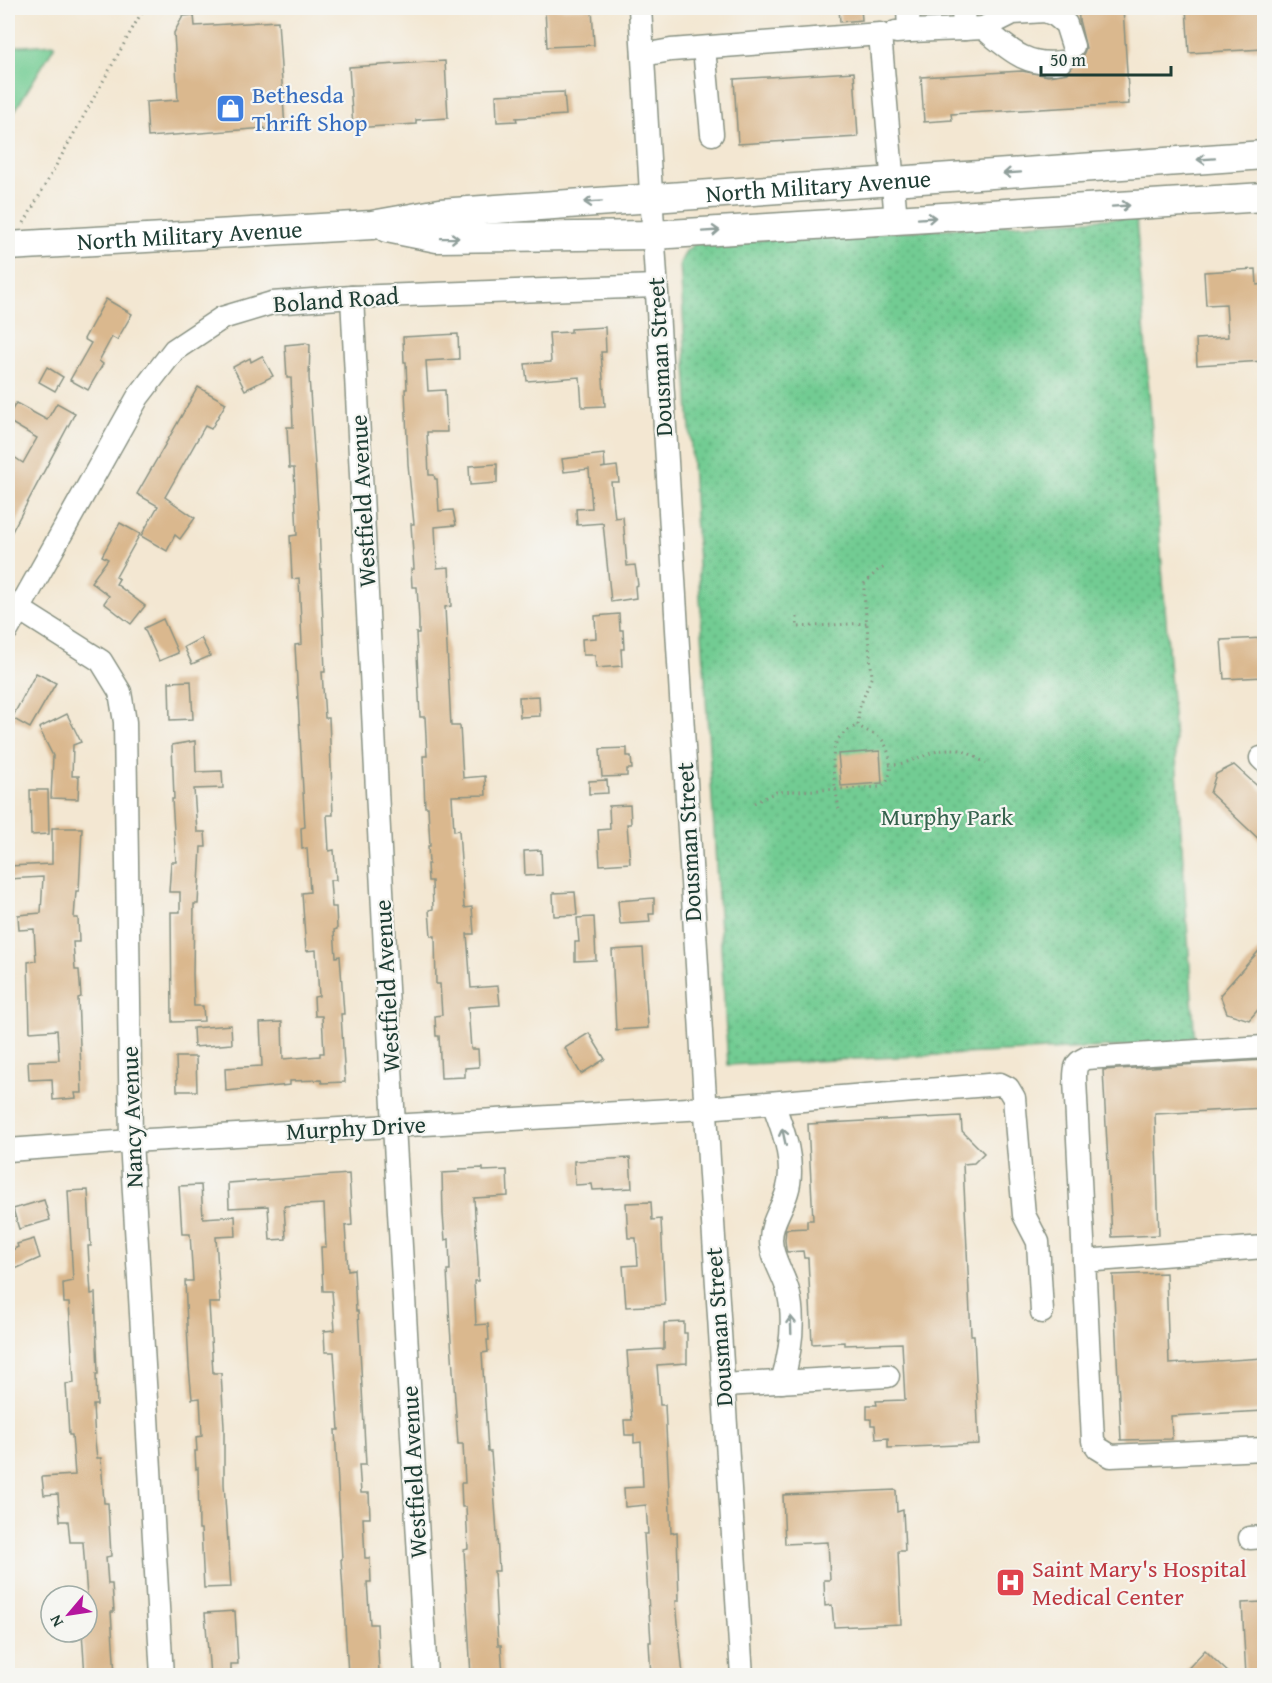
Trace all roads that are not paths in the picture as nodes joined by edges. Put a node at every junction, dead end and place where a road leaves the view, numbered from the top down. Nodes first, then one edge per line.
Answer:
1 (640, 8) edge
2 (908, 8) edge
3 (970, 21) edge
4 (909, 31) junction
5 (880, 34) junction
6 (704, 48) junction
7 (643, 55) junction
8 (712, 134) dead end
9 (1264, 155) edge
10 (894, 181) junction
11 (1264, 181) edge
12 (1264, 197) edge
13 (651, 198) junction
14 (1191, 201) junction
15 (896, 220) junction
16 (372, 225) junction
17 (653, 235) junction
18 (8, 246) edge
19 (656, 286) junction
20 (352, 297) junction
21 (19, 609) junction
22 (8, 629) edge
23 (1264, 1047) edge
24 (774, 1103) junction
25 (705, 1108) junction
26 (394, 1126) junction
27 (131, 1141) junction
28 (8, 1150) edge
29 (1264, 1247) edge
30 (1084, 1261) junction
31 (1042, 1312) dead end
32 (888, 1377) dead end
33 (782, 1382) junction
34 (723, 1385) junction
35 (1264, 1449) edge
36 (162, 1676) edge
37 (426, 1676) edge
38 (742, 1676) edge

1 - 7 street, Dousman Street
2 - 4 street
3 - 3 street
3 - 4 street
4 - 5 street
5 - 6 street
5 - 10 street
6 - 7 street
6 - 8 street
7 - 13 street, Dousman Street
9 -> 10 main road, North Military Avenue
10 - 13 main road, North Military Avenue
10 - 15 street
11 - 14 main road
12 - 14 main road, North Military Avenue
13 -> 16 main road, North Military Avenue
13 - 17 street, Dousman Street
15 -> 14 main road, North Military Avenue
17 -> 15 main road, North Military Avenue
16 -> 17 main road, North Military Avenue
16 - 18 main road, North Military Avenue
17 - 19 street, Dousman Street
19 - 20 street, Boland Road
19 - 25 street, Dousman Street
20 - 21 street, Boland Road
20 - 26 street, Westfield Avenue
21 - 22 street, Boland Road
21 - 27 street, Nancy Avenue
23 - 30 street
24 - 25 street, Murphy Drive
24 - 31 street, Murphy Drive
33 -> 24 street
25 - 26 street, Murphy Drive
25 - 34 street, Dousman Street
26 - 27 street, Murphy Drive
26 - 37 street, Westfield Avenue
27 - 28 street, Murphy Drive
27 - 36 street, Nancy Avenue
29 - 30 street
30 - 35 street
32 - 33 street
33 - 34 street
34 - 38 street, Dousman Street

